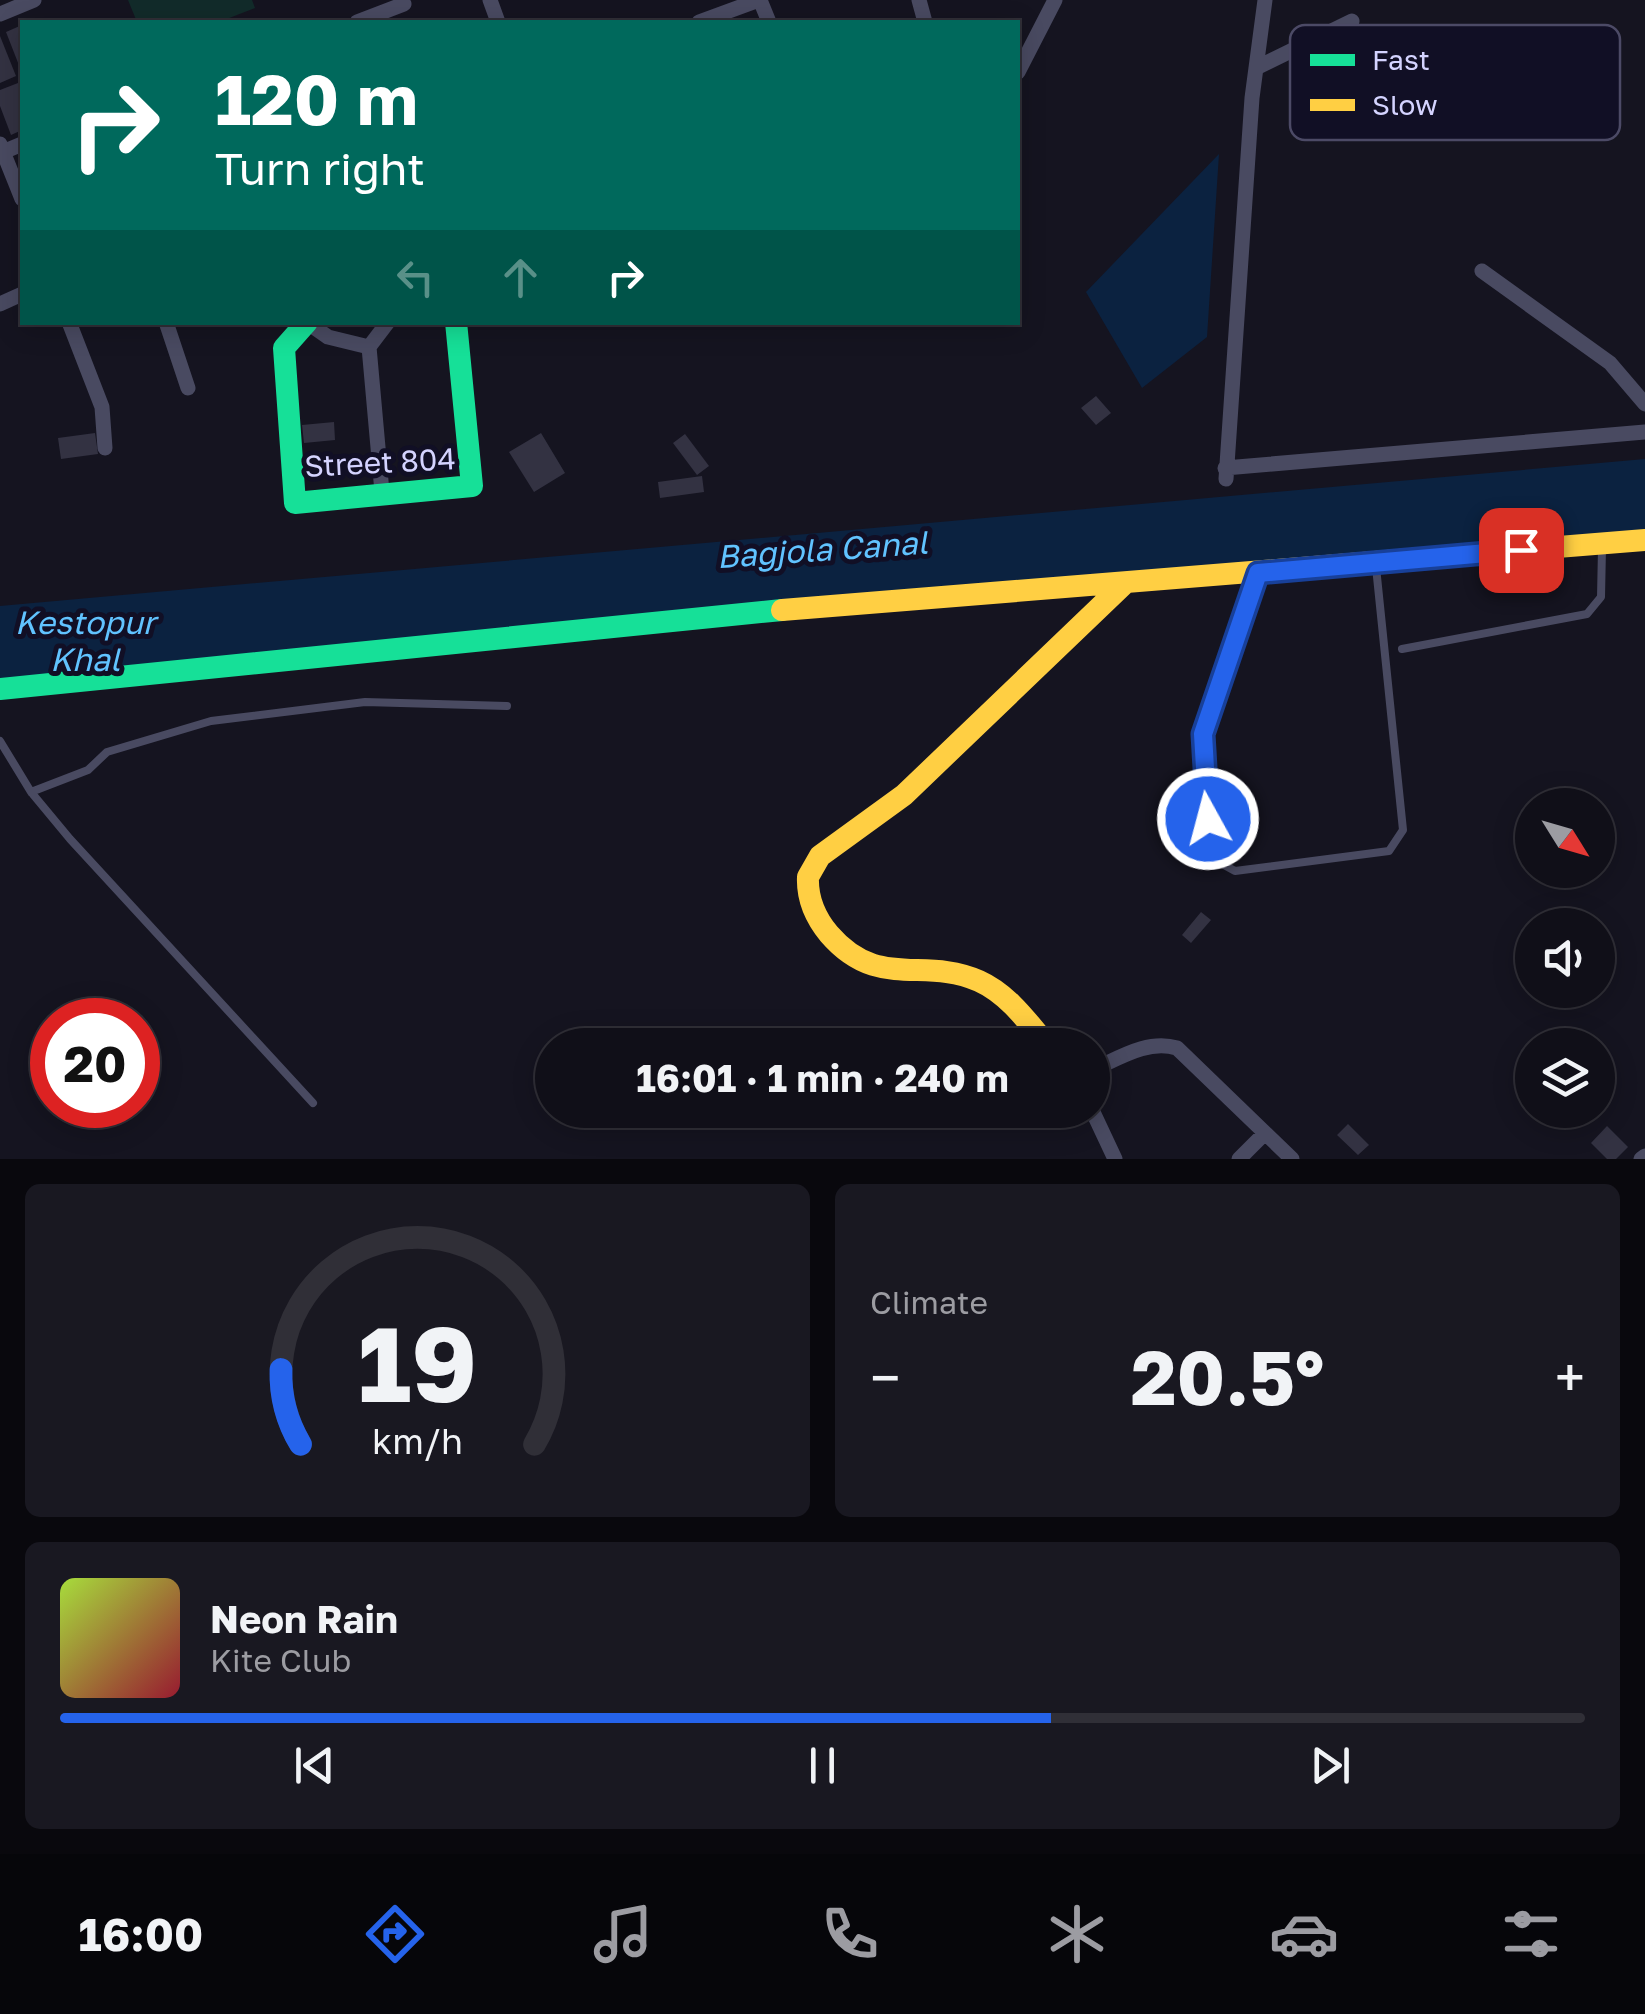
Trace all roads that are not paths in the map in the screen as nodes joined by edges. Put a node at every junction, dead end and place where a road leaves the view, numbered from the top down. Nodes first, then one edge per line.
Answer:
1 (34, 0) edge
2 (760, 0) edge
3 (1055, 0) edge
4 (1265, 0) edge
5 (404, 4) dead end
6 (0, 14) edge
7 (362, 20) edge
8 (704, 20) edge
9 (1352, 21) dead end
10 (1344, 25) edge
11 (1290, 51) edge
12 (1020, 68) edge
13 (1256, 68) junction
14 (2, 148) edge
15 (20, 194) edge
16 (1482, 270) dead end
17 (70, 325) edge
18 (167, 325) edge
19 (306, 325) edge
20 (311, 325) edge
21 (386, 325) edge
22 (456, 325) edge
23 (369, 348) junction
24 (188, 388) dead end
25 (1645, 404) edge
26 (1645, 432) edge
27 (105, 448) dead end
28 (382, 492) junction
29 (1645, 540) edge
30 (1602, 544) junction
31 (1375, 562) junction
32 (1242, 571) junction
33 (1124, 584) junction
34 (1402, 649) dead end
35 (0, 689) edge
36 (507, 706) dead end
37 (0, 740) edge
38 (31, 792) junction
39 (1033, 1028) edge
40 (1110, 1062) edge
41 (314, 1104) dead end
42 (1100, 1128) edge
43 (1265, 1133) junction
44 (1115, 1159) edge
45 (1239, 1159) edge
46 (1292, 1159) edge

1 - 6 street
2 - 8 street
3 - 12 street
4 - 13 street
5 - 7 street
9 - 10 street
11 - 13 street
13 - 26 street
14 - 15 street
16 - 25 street
17 - 27 street
18 - 24 street
19 - 28 street, Street 804
20 - 23 street
21 - 23 street
22 - 28 street, Street 804
23 - 28 street
29 - 30 street
30 - 31 street
30 - 34 lane
31 - 32 street
31 - 32 lane
32 - 33 street
33 - 35 street
33 - 39 street
36 - 38 lane
37 - 38 lane
38 - 41 lane
40 - 43 street
42 - 44 street
43 - 45 street
43 - 46 street

